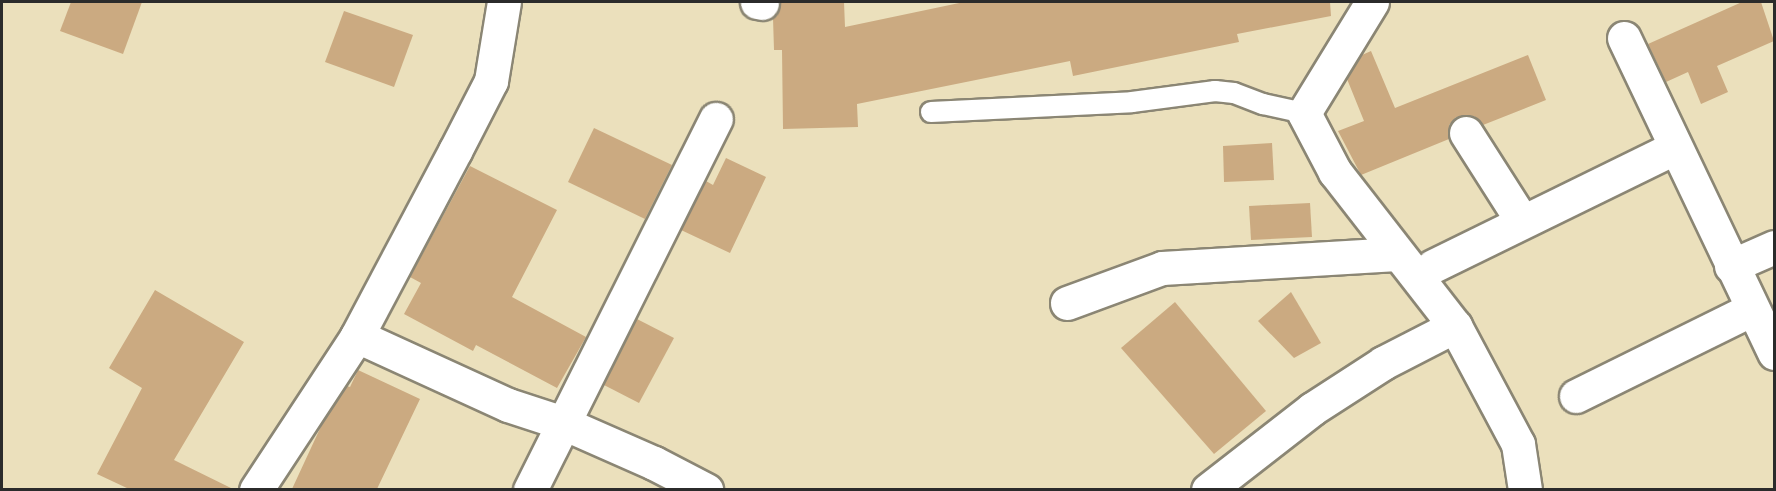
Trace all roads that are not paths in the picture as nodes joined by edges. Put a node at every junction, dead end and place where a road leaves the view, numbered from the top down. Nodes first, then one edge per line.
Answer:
1 (504, 2) edge
2 (1372, 2) edge
3 (1624, 38) dead end
4 (931, 112) dead end
5 (1304, 113) junction
6 (716, 119) dead end
7 (1466, 133) dead end
8 (1674, 148) junction
9 (1522, 221) junction
10 (1774, 247) edge
11 (1397, 254) junction
12 (1433, 266) dead end
13 (1731, 266) junction
14 (1067, 303) dead end
15 (1752, 309) junction
16 (1455, 326) junction
17 (357, 336) junction
18 (1774, 352) edge
19 (1576, 396) dead end
20 (563, 423) junction
21 (256, 489) edge
22 (530, 489) edge
23 (706, 489) edge
24 (1208, 489) edge
25 (1526, 489) edge

1 - 17 street
2 - 5 street
3 - 8 street
4 - 5 lane
5 - 11 street
6 - 20 street
7 - 9 street
8 - 9 street
8 - 13 street
9 - 12 street
10 - 13 street
11 - 14 street
11 - 16 street
13 - 15 street
15 - 18 street
15 - 19 street
16 - 24 street
16 - 25 street
17 - 20 street
17 - 21 street
20 - 22 street
20 - 23 street

